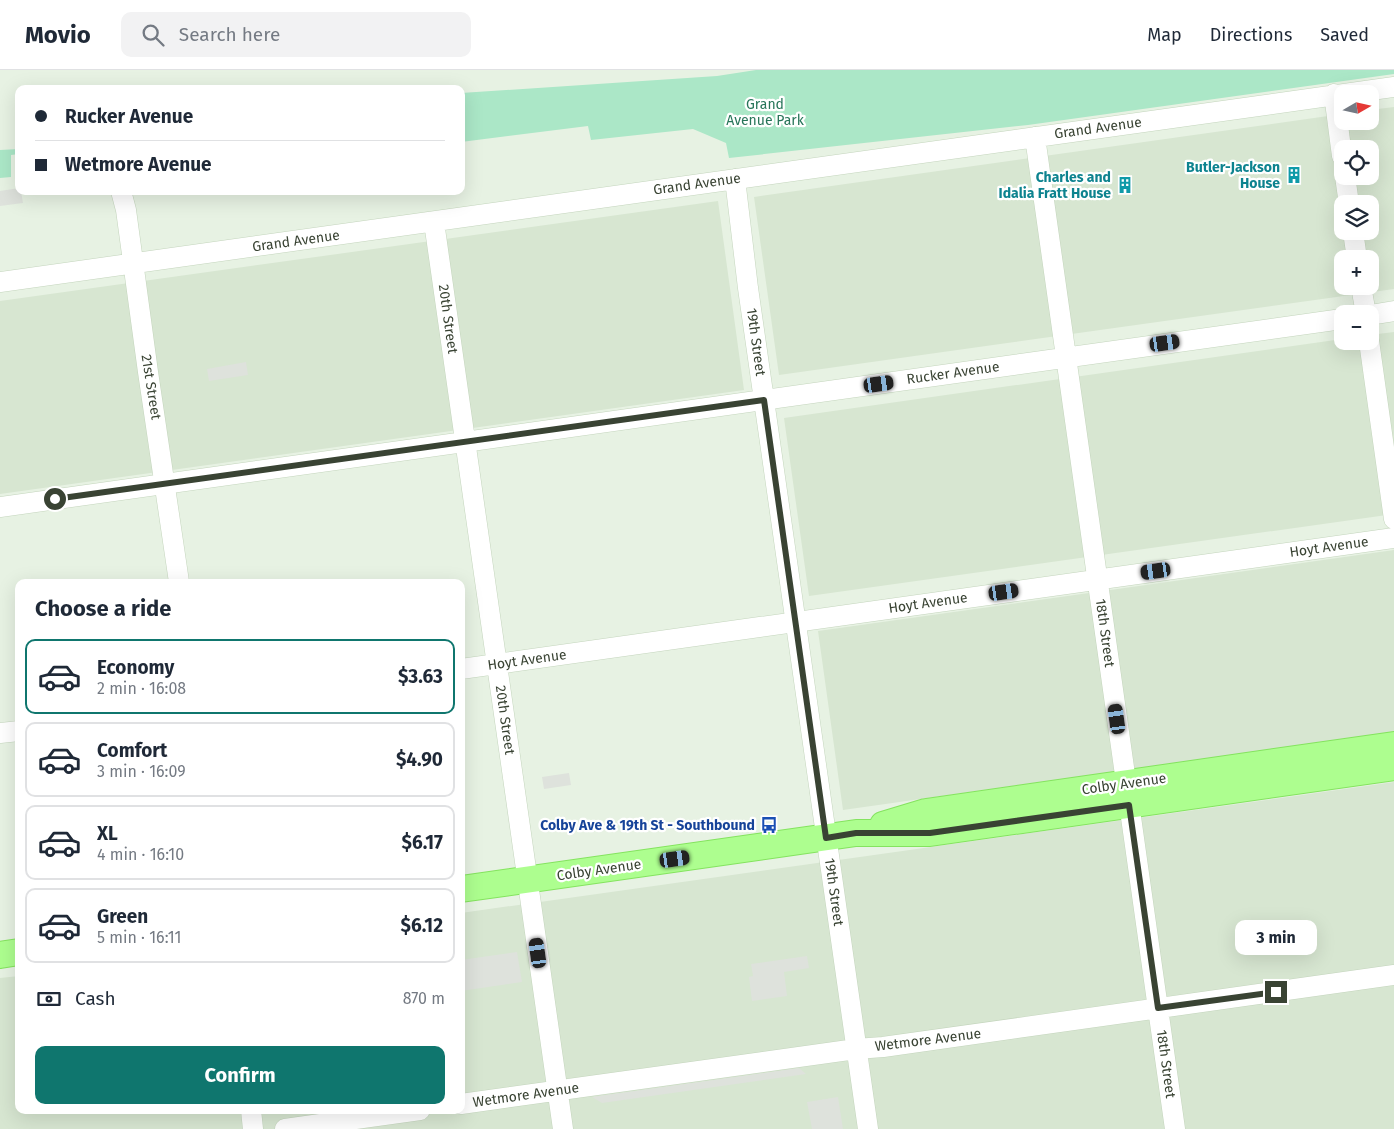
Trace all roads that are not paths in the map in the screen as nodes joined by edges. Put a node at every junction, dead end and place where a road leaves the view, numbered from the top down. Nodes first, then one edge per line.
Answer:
1 (1394, 87) edge
2 (1379, 89) edge
3 (1334, 94) edge
4 (1035, 137) junction
5 (735, 179) junction
6 (122, 195) edge
7 (434, 222) junction
8 (133, 264) junction
9 (0, 282) edge
10 (1394, 311) edge
11 (1379, 314) edge
12 (1334, 319) edge
13 (1370, 350) edge
14 (1066, 357) junction
15 (764, 400) junction
16 (466, 441) junction
17 (166, 484) junction
18 (0, 507) edge
19 (1394, 520) edge
20 (1394, 538) edge
21 (179, 579) edge
22 (1097, 580) junction
23 (796, 621) junction
24 (497, 664) junction
25 (465, 668) edge
26 (15, 732) edge
27 (0, 734) edge
28 (1394, 746) edge
29 (1394, 767) edge
30 (1127, 794) junction
31 (826, 838) junction
32 (527, 880) junction
33 (465, 888) edge
34 (15, 953) edge
35 (0, 955) edge
36 (1394, 975) edge
37 (1158, 1008) junction
38 (856, 1049) junction
39 (557, 1091) junction
40 (465, 1103) edge
41 (252, 1114) edge
42 (392, 1114) edge
43 (254, 1129) edge
44 (285, 1129) edge
45 (563, 1129) edge
46 (868, 1129) edge
47 (1175, 1129) edge

1 - 2 street, Grand Avenue
3 - 4 street, Grand Avenue
4 - 5 street, Grand Avenue
4 - 14 street, 18th Street
5 - 7 street, Grand Avenue
5 - 15 street, 19th Street
6 - 8 street, 21st Street
7 - 8 street, Grand Avenue
7 - 16 street, 20th Street
8 - 9 street, Grand Avenue
8 - 17 street, 21st Street
10 - 11 street
12 - 14 street, Rucker Avenue
13 - 19 street
14 - 15 street, Rucker Avenue
14 - 22 street, 18th Street
15 - 16 street, Rucker Avenue
15 - 23 street, 19th Street
16 - 17 street, Rucker Avenue
16 - 24 street, 20th Street
17 - 18 street, Rucker Avenue
17 - 21 street, 21st Street
20 - 22 street, Hoyt Avenue
22 - 23 street, Hoyt Avenue
22 - 30 street, 18th Street
23 - 24 street, Hoyt Avenue
23 - 31 street, 19th Street
24 - 25 street, Hoyt Avenue
24 - 32 street, 20th Street
26 - 27 street
28 - 30 main road, Colby Avenue
29 - 30 main road, Colby Avenue
30 - 31 main road, Colby Avenue
30 - 37 street, 18th Street
31 - 32 main road, Colby Avenue
31 - 38 street, 19th Street
32 - 33 main road, Colby Avenue
32 - 39 street, 20th Street
34 - 35 main road
36 - 37 street, Wetmore Avenue
37 - 38 street, Wetmore Avenue
37 - 47 street, 18th Street
38 - 39 street, Wetmore Avenue
38 - 46 street, 19th Street
39 - 40 street, Wetmore Avenue
39 - 45 street, 20th Street
41 - 43 street
42 - 44 street

